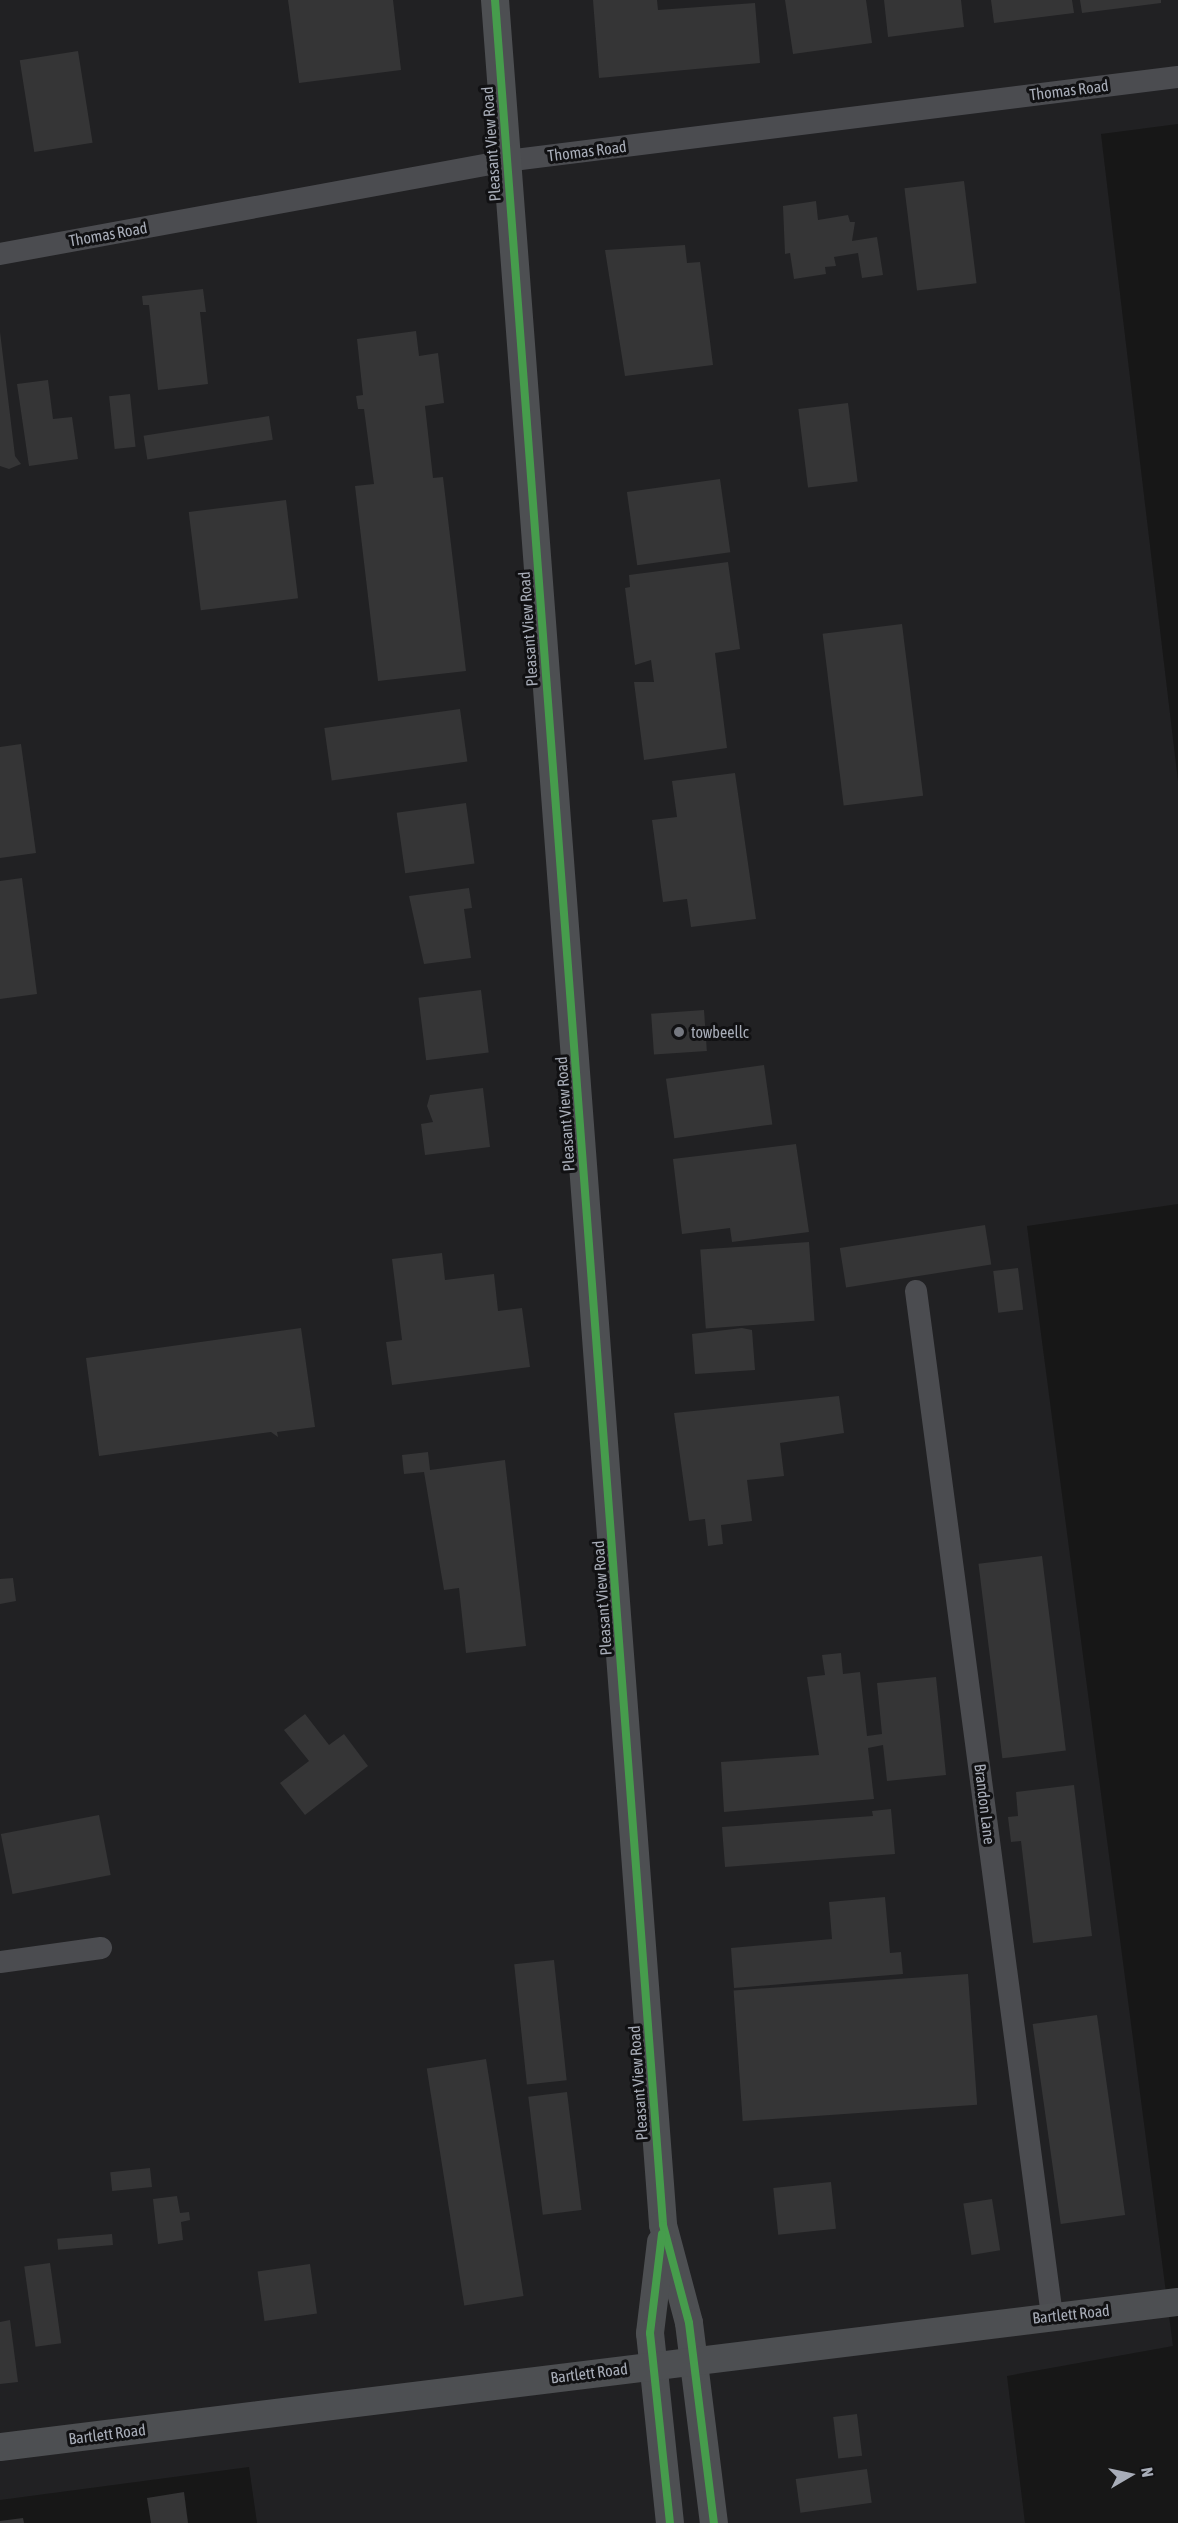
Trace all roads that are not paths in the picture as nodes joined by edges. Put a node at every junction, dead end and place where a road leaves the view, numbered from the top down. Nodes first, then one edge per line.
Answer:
1 (495, 0) edge
2 (1178, 76) edge
3 (506, 161) junction
4 (0, 254) edge
5 (916, 1291) dead end
6 (101, 1948) dead end
7 (0, 1962) edge
8 (663, 2225) junction
9 (1178, 2302) edge
10 (1052, 2316) junction
11 (693, 2360) junction
12 (652, 2365) junction
13 (0, 2447) edge
14 (670, 2523) edge
15 (714, 2523) edge

1 - 3 main road, Pleasant View Road
2 - 3 street, Thomas Road
3 - 4 street, Thomas Road
3 - 8 main road, Pleasant View Road
5 - 10 street, Brandon Lane
6 - 7 street
8 - 11 main road, Pleasant View Road
8 - 12 main road, Pleasant View Road
9 - 10 main road, Bartlett Road
10 - 11 main road, Bartlett Road
11 - 12 main road, Bartlett Road
11 - 15 main road, Pleasant View Road
12 - 13 main road, Bartlett Road
12 - 14 main road, Pleasant View Road

